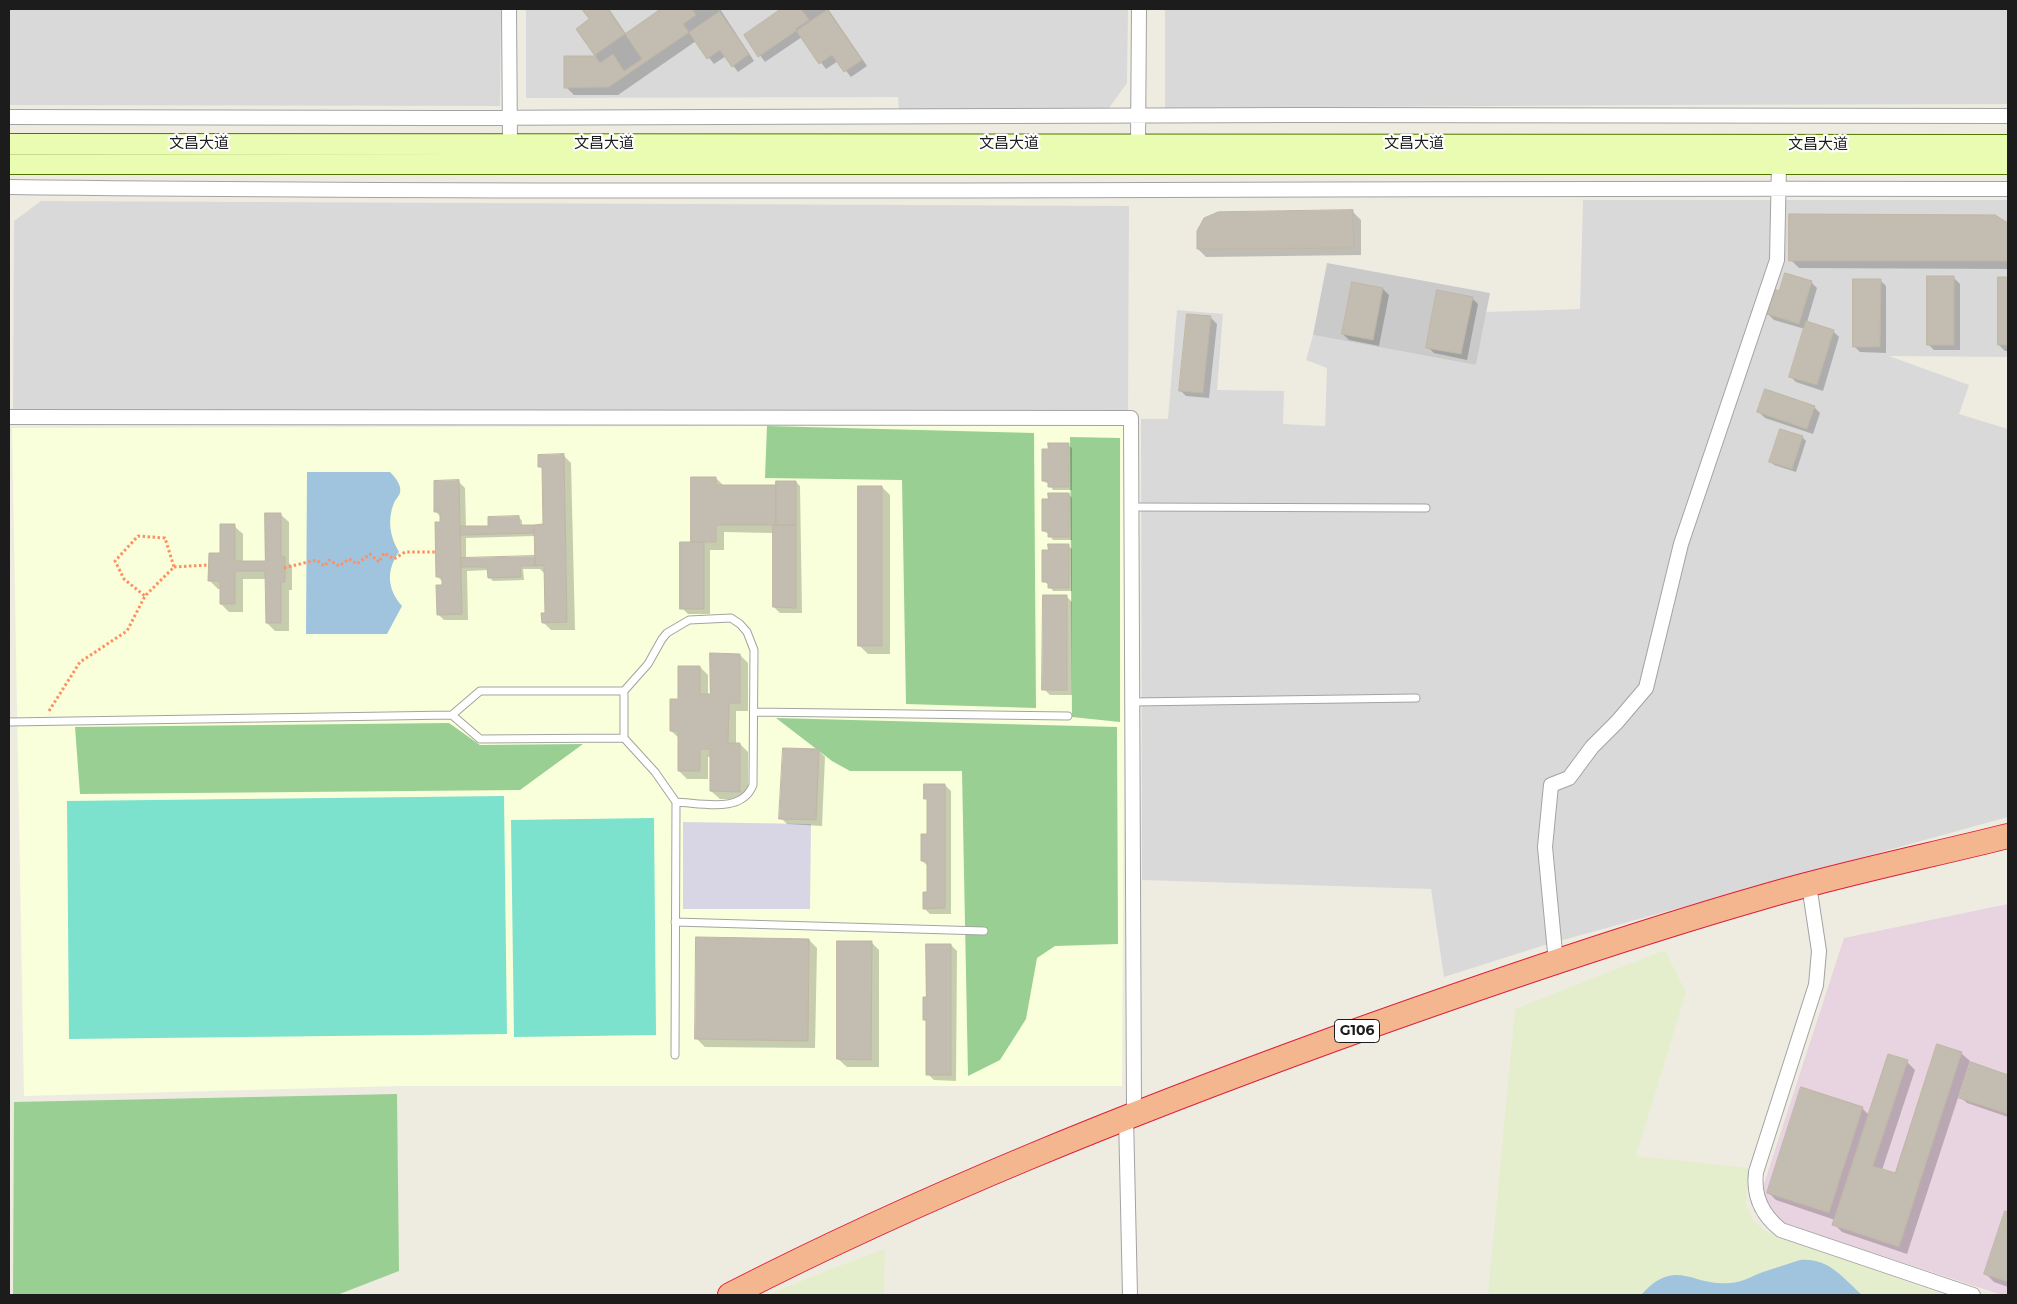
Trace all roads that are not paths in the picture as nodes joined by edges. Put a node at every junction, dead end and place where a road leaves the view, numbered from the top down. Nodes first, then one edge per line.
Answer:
1 (509, 9) edge
2 (1139, 9) edge
3 (1138, 115) junction
4 (2008, 116) edge
5 (9, 117) edge
6 (510, 118) junction
7 (9, 144) edge
8 (510, 144) junction
9 (1138, 144) junction
10 (2008, 145) edge
11 (9, 164) edge
12 (1779, 164) junction
13 (2008, 164) edge
14 (9, 187) edge
15 (1778, 189) junction
16 (2008, 190) edge
17 (9, 416) edge
18 (1132, 507) junction
19 (1426, 508) dead end
20 (624, 691) junction
21 (1416, 698) dead end
22 (1133, 702) junction
23 (754, 712) junction
24 (452, 715) junction
25 (1068, 716) dead end
26 (9, 722) edge
27 (624, 738) junction
28 (676, 802) junction
29 (2008, 836) edge
30 (1810, 885) junction
31 (675, 922) junction
32 (984, 931) dead end
33 (1556, 962) junction
34 (675, 1056) dead end
35 (1130, 1115) junction
36 (730, 1295) edge
37 (1130, 1295) edge
38 (1973, 1295) edge

1 - 6 street
2 - 3 street
3 - 4 street
3 - 6 street
3 - 9 street
5 - 6 street
6 - 8 street
7 - 8 main road, 文昌大道
8 - 9 main road, 文昌大道
9 - 10 main road, 文昌大道
11 - 12 main road, 文昌大道
12 - 13 main road, 文昌大道
12 - 15 street
14 - 15 street
15 - 16 street
15 - 33 street
17 - 18 street
18 - 19 lane
18 - 22 street
20 - 23 lane
20 - 24 lane
20 - 27 lane
21 - 22 lane
22 - 35 street
23 - 25 lane
23 - 28 lane
24 - 26 lane
24 - 27 lane
27 - 28 lane
28 - 31 lane
29 - 30 highway, G106
30 - 33 highway, G106
30 - 38 street
31 - 32 lane
31 - 34 lane
33 - 35 highway, G106
35 - 36 highway, G106
35 - 37 street

